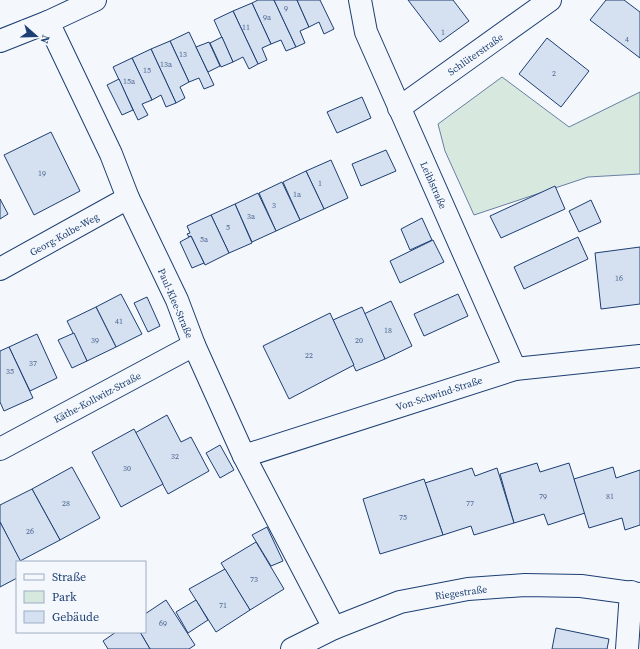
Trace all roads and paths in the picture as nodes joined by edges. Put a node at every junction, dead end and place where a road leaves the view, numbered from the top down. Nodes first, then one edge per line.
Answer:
1 (95, 0) edge
2 (360, 0) edge
3 (550, 0) edge
4 (48, 22) junction
5 (0, 41) edge
6 (399, 108) junction
7 (128, 198) junction
8 (0, 269) edge
9 (194, 345) junction
10 (640, 356) edge
11 (515, 369) junction
12 (0, 449) edge
13 (244, 456) junction
14 (635, 593) edge
15 (334, 628) junction
16 (292, 649) edge
17 (627, 649) edge

1 - 4 street
2 - 6 street, Leiblstraße
3 - 6 street, Schlüterstraße
4 - 5 street
4 - 7 street, Paul-Klee-Straße
6 - 11 street, Leiblstraße
7 - 8 street, Georg-Kolbe-Weg
7 - 9 street, Paul-Klee-Straße
9 - 12 street, Käthe-Kollwitz-Straße
9 - 13 street, Paul-Klee-Straße
10 - 11 street, Von-Schwind-Straße
11 - 13 street, Von-Schwind-Straße
13 - 15 street, Paul-Klee-Straße
14 - 15 street, Riegestraße
14 - 17 street
15 - 16 street, Riegestraße

